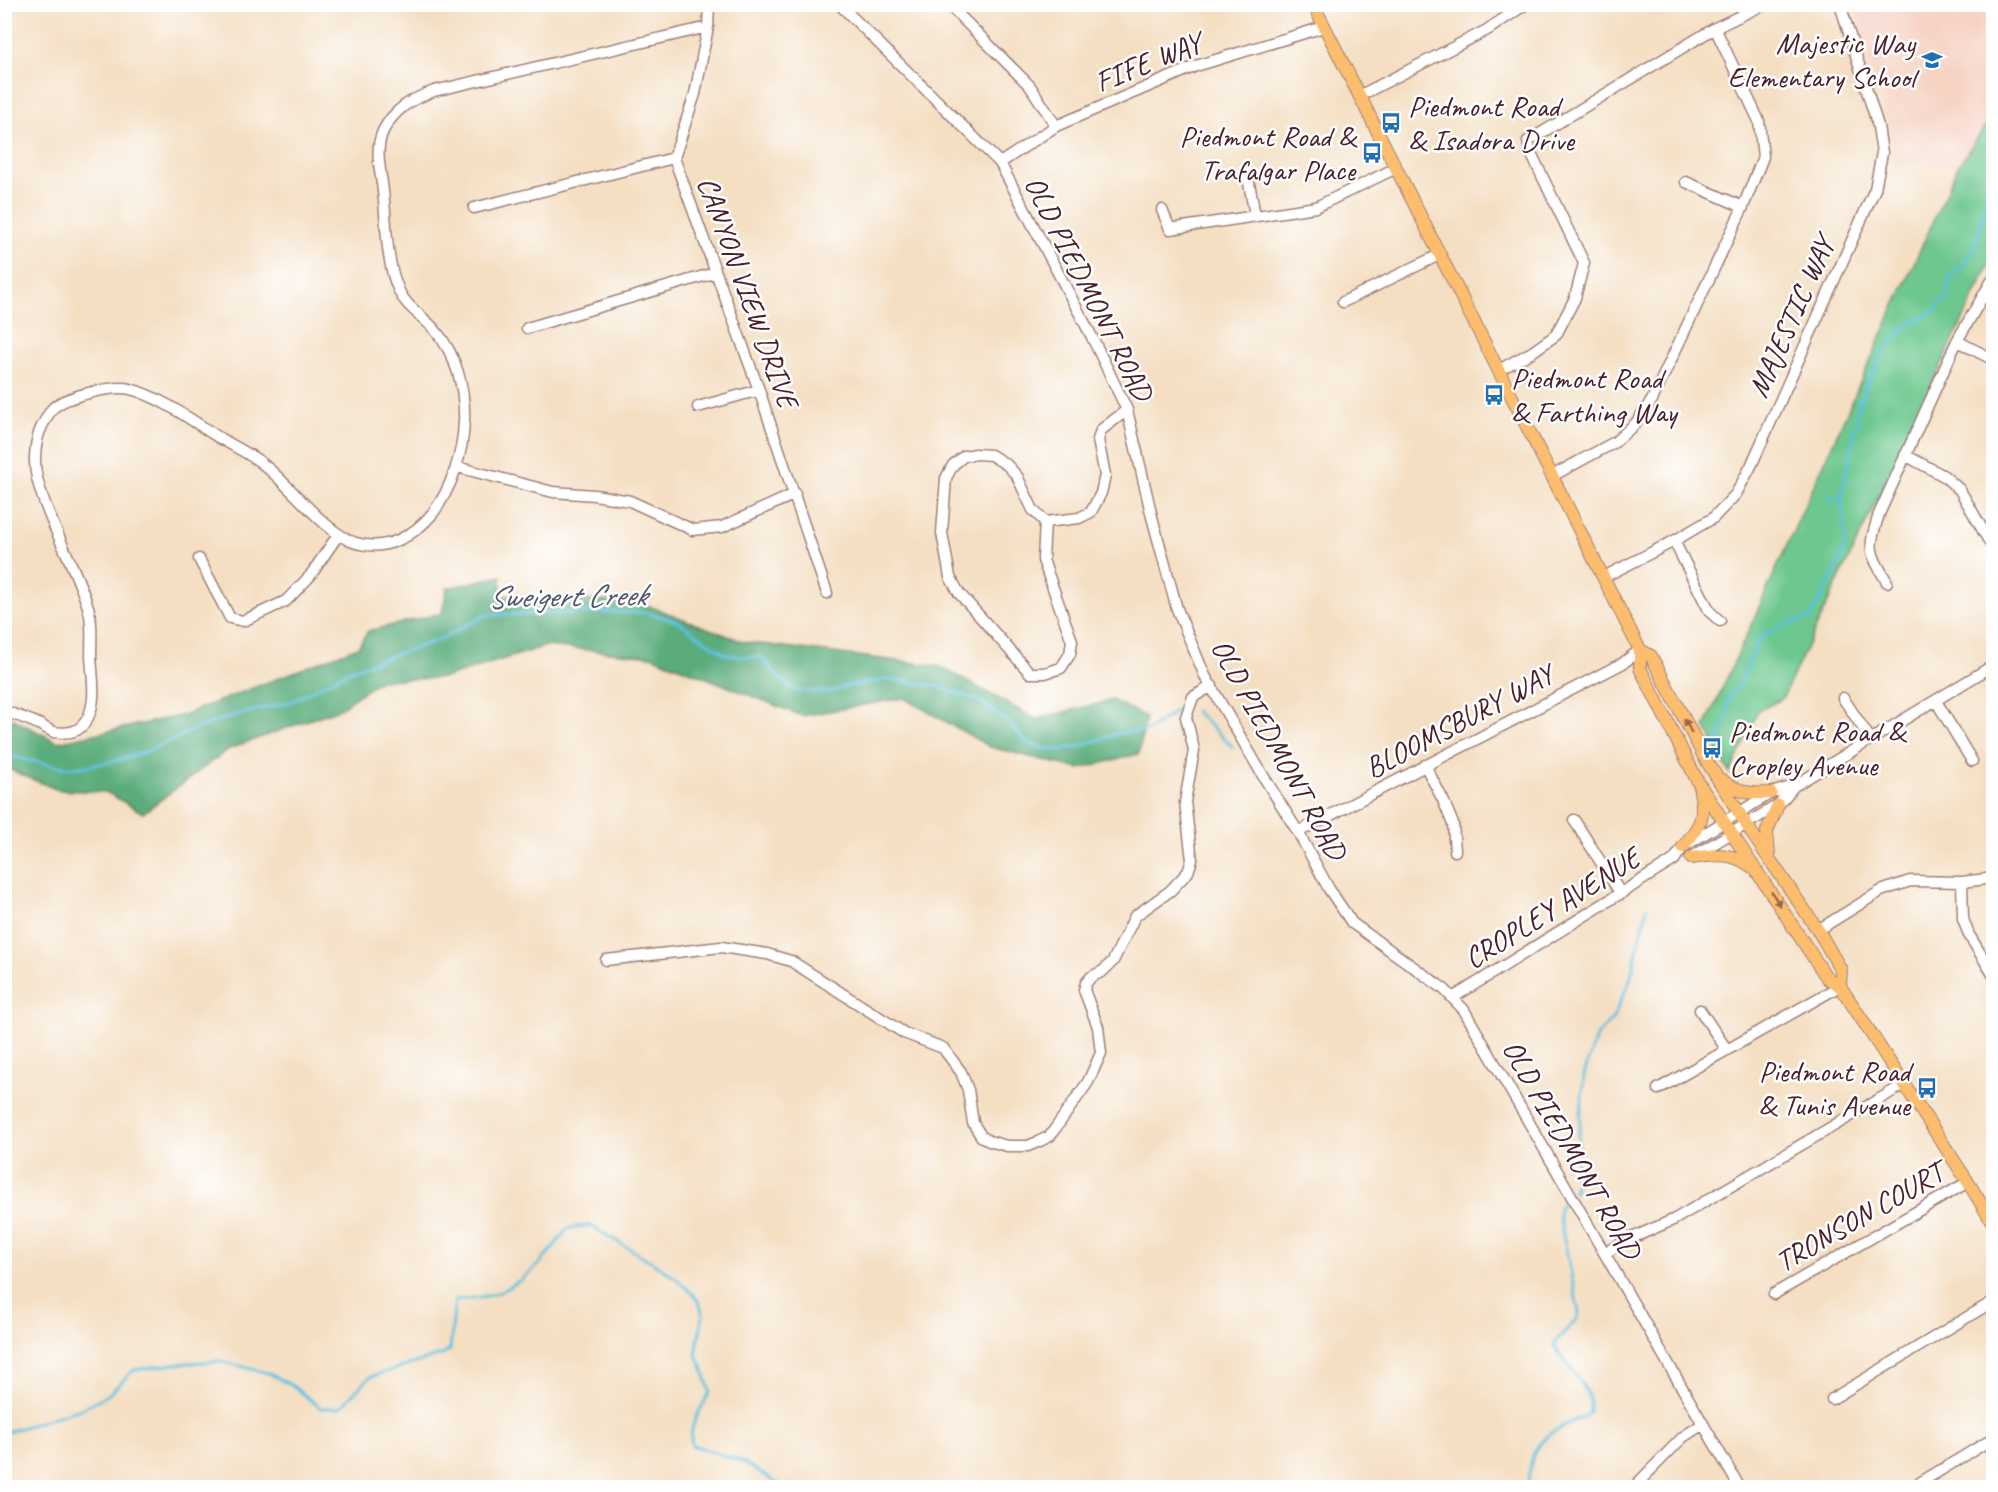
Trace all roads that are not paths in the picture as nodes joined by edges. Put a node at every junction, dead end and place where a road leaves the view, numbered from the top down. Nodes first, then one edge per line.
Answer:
1 (709, 4) edge
2 (839, 4) edge
3 (948, 4) edge
4 (1313, 4) edge
5 (1503, 4) edge
6 (1526, 4) edge
7 (1765, 4) edge
8 (1840, 4) edge
9 (1510, 15) junction
10 (708, 27) junction
11 (1324, 27) junction
12 (1715, 28) junction
13 (1359, 96) junction
14 (1056, 126) junction
15 (674, 158) junction
16 (1000, 163) junction
17 (1396, 168) junction
18 (1248, 178) dead end
19 (1686, 182) dead end
20 (1743, 207) junction
21 (474, 208) dead end
22 (1162, 210) dead end
23 (1255, 215) junction
24 (1439, 255) junction
25 (714, 273) junction
26 (1994, 278) edge
27 (1343, 302) dead end
28 (526, 328) dead end
29 (1957, 341) junction
30 (1994, 360) edge
31 (1499, 370) junction
32 (759, 390) junction
33 (698, 407) dead end
34 (1127, 410) junction
35 (1905, 455) junction
36 (457, 467) junction
37 (1552, 476) junction
38 (795, 494) junction
39 (1045, 522) junction
40 (338, 535) junction
41 (1674, 541) junction
42 (1994, 550) edge
43 (199, 559) dead end
44 (1604, 577) junction
45 (1887, 582) dead end
46 (827, 593) dead end
47 (1720, 621) dead end
48 (1640, 650) junction
49 (1994, 665) edge
50 (1212, 686) junction
51 (1843, 698) dead end
52 (1936, 701) junction
53 (4, 711) edge
54 (1871, 740) junction
55 (1972, 761) dead end
56 (1425, 765) junction
57 (1716, 776) junction
58 (1699, 783) junction
59 (1794, 786) junction
60 (1771, 793) junction
61 (1778, 805) junction
62 (1739, 812) junction
63 (1574, 820) dead end
64 (1725, 821) junction
65 (1746, 824) junction
66 (1298, 832) junction
67 (1732, 833) junction
68 (1683, 847) junction
69 (1455, 851) dead end
70 (1691, 858) junction
71 (1769, 859) junction
72 (1674, 860) junction
73 (1757, 871) junction
74 (1994, 878) edge
75 (1962, 882) junction
76 (1622, 894) junction
77 (1818, 930) junction
78 (606, 960) dead end
79 (1994, 976) edge
80 (1840, 986) junction
81 (1454, 997) junction
82 (1700, 1010) dead end
83 (1727, 1050) junction
84 (1905, 1084) junction
85 (1658, 1089) dead end
86 (1968, 1182) junction
87 (1994, 1225) edge
88 (1604, 1253) junction
89 (1774, 1294) dead end
90 (1994, 1301) edge
91 (1832, 1399) dead end
92 (1703, 1424) junction
93 (1994, 1438) edge
94 (1633, 1488) edge
95 (1740, 1488) edge
96 (1911, 1488) edge

1 - 10 street, CANYON VIEW DRIVE
2 - 16 street, OLD PIEDMONT ROAD
3 - 14 street
4 - 11 main road
5 - 9 street
6 - 9 street
7 - 12 street
8 - 41 street, MAJESTIC WAY
9 - 13 street
10 - 15 street, CANYON VIEW DRIVE
10 - 36 street
11 - 13 main road
11 - 14 street, FIFE WAY
12 - 20 street
12 - 31 street
13 - 17 main road
14 - 16 street, FIFE WAY
15 - 21 street
15 - 25 street, CANYON VIEW DRIVE
16 - 34 street, OLD PIEDMONT ROAD
17 - 23 street
17 - 24 main road
18 - 23 street
19 - 20 street
20 - 37 street
22 - 23 street
24 - 27 street
24 - 31 main road
25 - 28 street
25 - 32 street, CANYON VIEW DRIVE
26 - 29 street
29 - 30 street
29 - 35 street
31 - 37 main road
32 - 33 street
32 - 38 street, CANYON VIEW DRIVE
34 - 39 street
34 - 50 street, OLD PIEDMONT ROAD
35 - 42 street
35 - 45 street
36 - 38 street
36 - 40 street
37 - 44 main road
38 - 46 street, CANYON VIEW DRIVE
39 - 39 street
40 - 43 street
40 - 53 street
41 - 44 street, MAJESTIC WAY
41 - 47 street
44 - 48 main road
48 - 56 street, BLOOMSBURY WAY
57 -> 48 main road
48 - 58 main road
49 - 52 street, CROPLEY AVENUE
50 - 66 street, OLD PIEDMONT ROAD
50 - 78 street
51 - 54 street
52 - 54 street, CROPLEY AVENUE
52 - 55 street
54 - 59 street, CROPLEY AVENUE
56 - 66 street, BLOOMSBURY WAY
56 - 69 street
57 - 60 main road
57 - 62 main road
58 - 64 main road
58 - 68 main road
59 - 60 street, CROPLEY AVENUE
59 - 61 street, CROPLEY AVENUE
60 - 62 street, CROPLEY AVENUE
61 - 65 street, CROPLEY AVENUE
61 - 71 main road
62 - 64 street, CROPLEY AVENUE
62 - 65 main road
63 - 76 street
64 - 67 main road
64 - 68 street, CROPLEY AVENUE
65 - 67 street, CROPLEY AVENUE
65 - 71 main road
66 - 81 street, OLD PIEDMONT ROAD
67 - 70 street, CROPLEY AVENUE
67 - 73 main road
68 - 72 street, CROPLEY AVENUE
70 - 72 street, CROPLEY AVENUE
70 - 73 main road
71 - 77 main road
72 - 76 street, CROPLEY AVENUE
73 -> 80 main road
74 - 75 street
75 - 77 street
75 - 79 street
76 - 81 street, CROPLEY AVENUE
77 - 80 main road
80 - 83 street
80 - 84 main road
81 - 88 street, OLD PIEDMONT ROAD
82 - 83 street
83 - 85 street
84 - 86 main road
84 - 88 street
86 - 87 main road
86 - 89 street, TRONSON COURT
88 - 92 street, OLD PIEDMONT ROAD
90 - 91 street
92 - 94 street
92 - 95 street, OLD PIEDMONT ROAD
93 - 96 street

